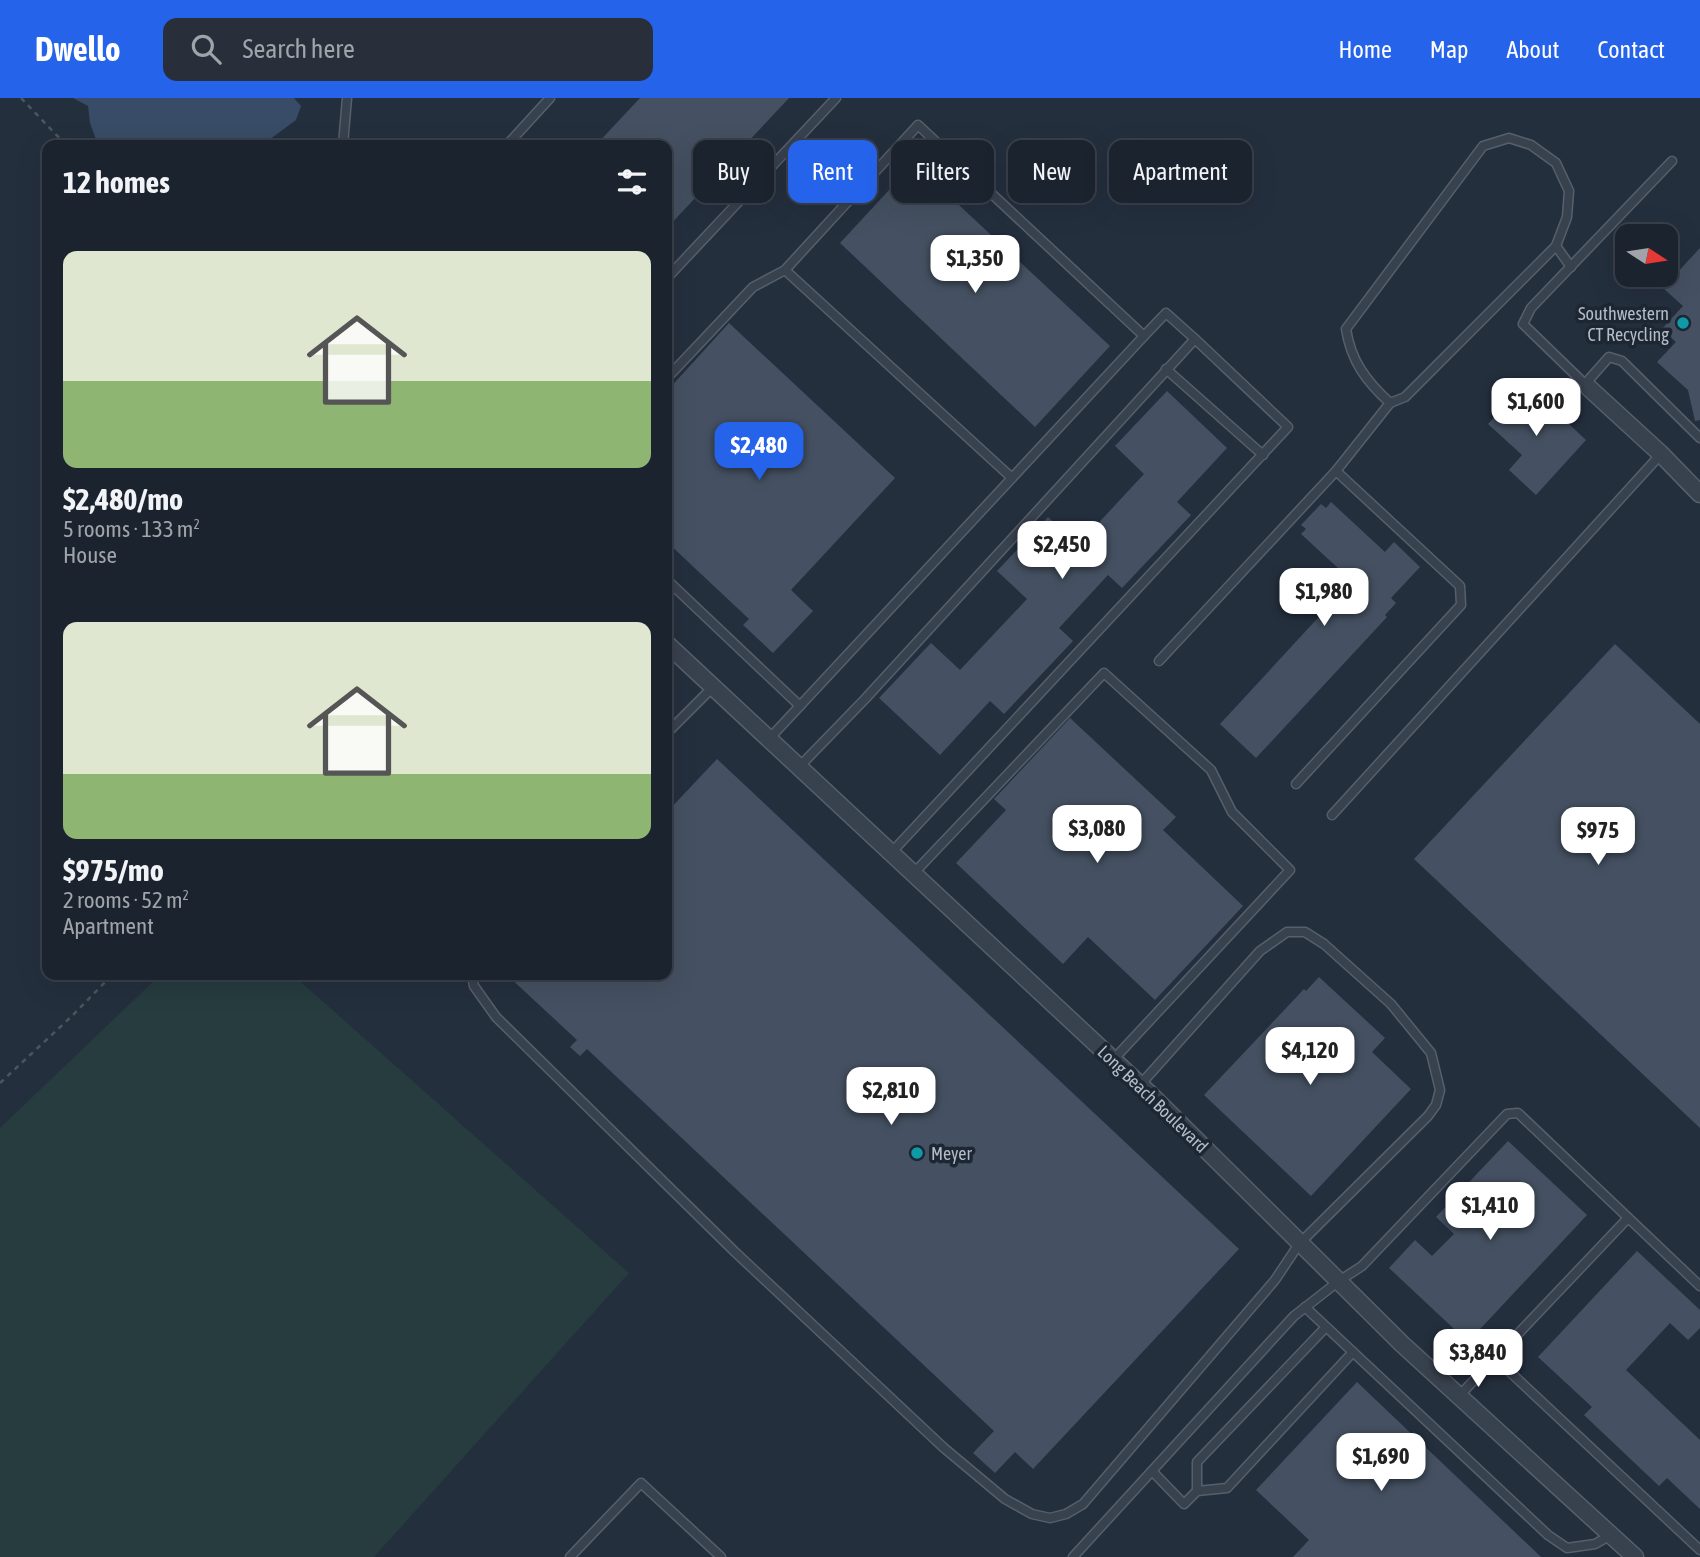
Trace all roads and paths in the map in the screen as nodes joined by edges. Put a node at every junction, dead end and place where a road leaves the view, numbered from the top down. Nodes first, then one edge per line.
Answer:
1 (21, 98) edge
2 (347, 98) edge
3 (550, 98) edge
4 (836, 98) edge
5 (61, 140) edge
6 (344, 140) edge
7 (511, 140) edge
8 (1672, 161) dead end
9 (1556, 246) junction
10 (1571, 267) junction
11 (785, 270) junction
12 (672, 273) edge
13 (1144, 336) junction
14 (1195, 339) junction
15 (1166, 369) junction
16 (672, 373) edge
17 (1587, 386) junction
18 (1390, 403) junction
19 (1700, 438) edge
20 (1661, 454) junction
21 (1264, 455) junction
22 (1336, 471) junction
23 (1012, 478) junction
24 (1700, 494) edge
25 (672, 585) edge
26 (672, 649) edge
27 (1159, 661) dead end
28 (713, 687) junction
29 (800, 706) junction
30 (672, 728) edge
31 (769, 739) junction
32 (799, 767) junction
33 (1296, 784) dead end
34 (1332, 815) dead end
35 (891, 853) junction
36 (913, 874) junction
37 (107, 980) edge
38 (473, 980) edge
39 (1112, 1060) junction
40 (0, 1083) edge
41 (1140, 1085) junction
42 (1628, 1218) junction
43 (1299, 1244) junction
44 (1339, 1281) junction
45 (1700, 1286) edge
46 (1305, 1307) junction
47 (1326, 1327) junction
48 (1353, 1352) junction
49 (1495, 1358) junction
50 (1459, 1396) junction
51 (1152, 1471) junction
52 (1198, 1491) junction
53 (1612, 1535) junction
54 (1700, 1550) edge
55 (570, 1557) edge
56 (721, 1557) edge
57 (1073, 1557) edge
58 (1635, 1557) edge

1 - 5 path
2 - 6 lane
3 - 7 lane
4 - 12 lane
8 - 10 lane
9 - 10 lane
9 - 18 lane
9 - 18 lane
10 - 17 lane
11 - 13 lane
11 - 16 lane
11 - 23 lane
13 - 14 lane
13 - 23 lane
14 - 15 lane
14 - 21 lane
15 - 21 lane
15 - 32 lane
17 - 19 lane
17 - 20 street
18 - 22 lane
20 - 24 street
20 - 34 lane
21 - 35 lane
22 - 27 lane
22 - 33 lane
23 - 29 lane
25 - 29 lane
26 - 28 street, Long Beach Boulevard
28 - 30 lane
28 - 31 street, Long Beach Boulevard
29 - 31 lane
31 - 32 street, Long Beach Boulevard
32 - 35 street, Long Beach Boulevard
35 - 36 street, Long Beach Boulevard
36 - 39 street, Long Beach Boulevard
36 - 39 lane
37 - 40 path
38 - 43 lane
39 - 41 street, Long Beach Boulevard
41 - 43 street, Long Beach Boulevard
41 - 43 lane
42 - 44 lane
42 - 45 lane
42 - 49 lane
43 - 44 street, Long Beach Boulevard
44 - 46 lane
44 - 50 street, Long Beach Boulevard
46 - 47 lane
46 - 51 lane
47 - 48 lane
47 - 52 lane
48 - 52 lane
48 - 53 lane
49 - 50 lane
49 - 54 lane
50 - 53 street, Long Beach Boulevard
51 - 52 lane
51 - 57 lane
53 - 58 street, Long Beach Boulevard
55 - 56 lane

